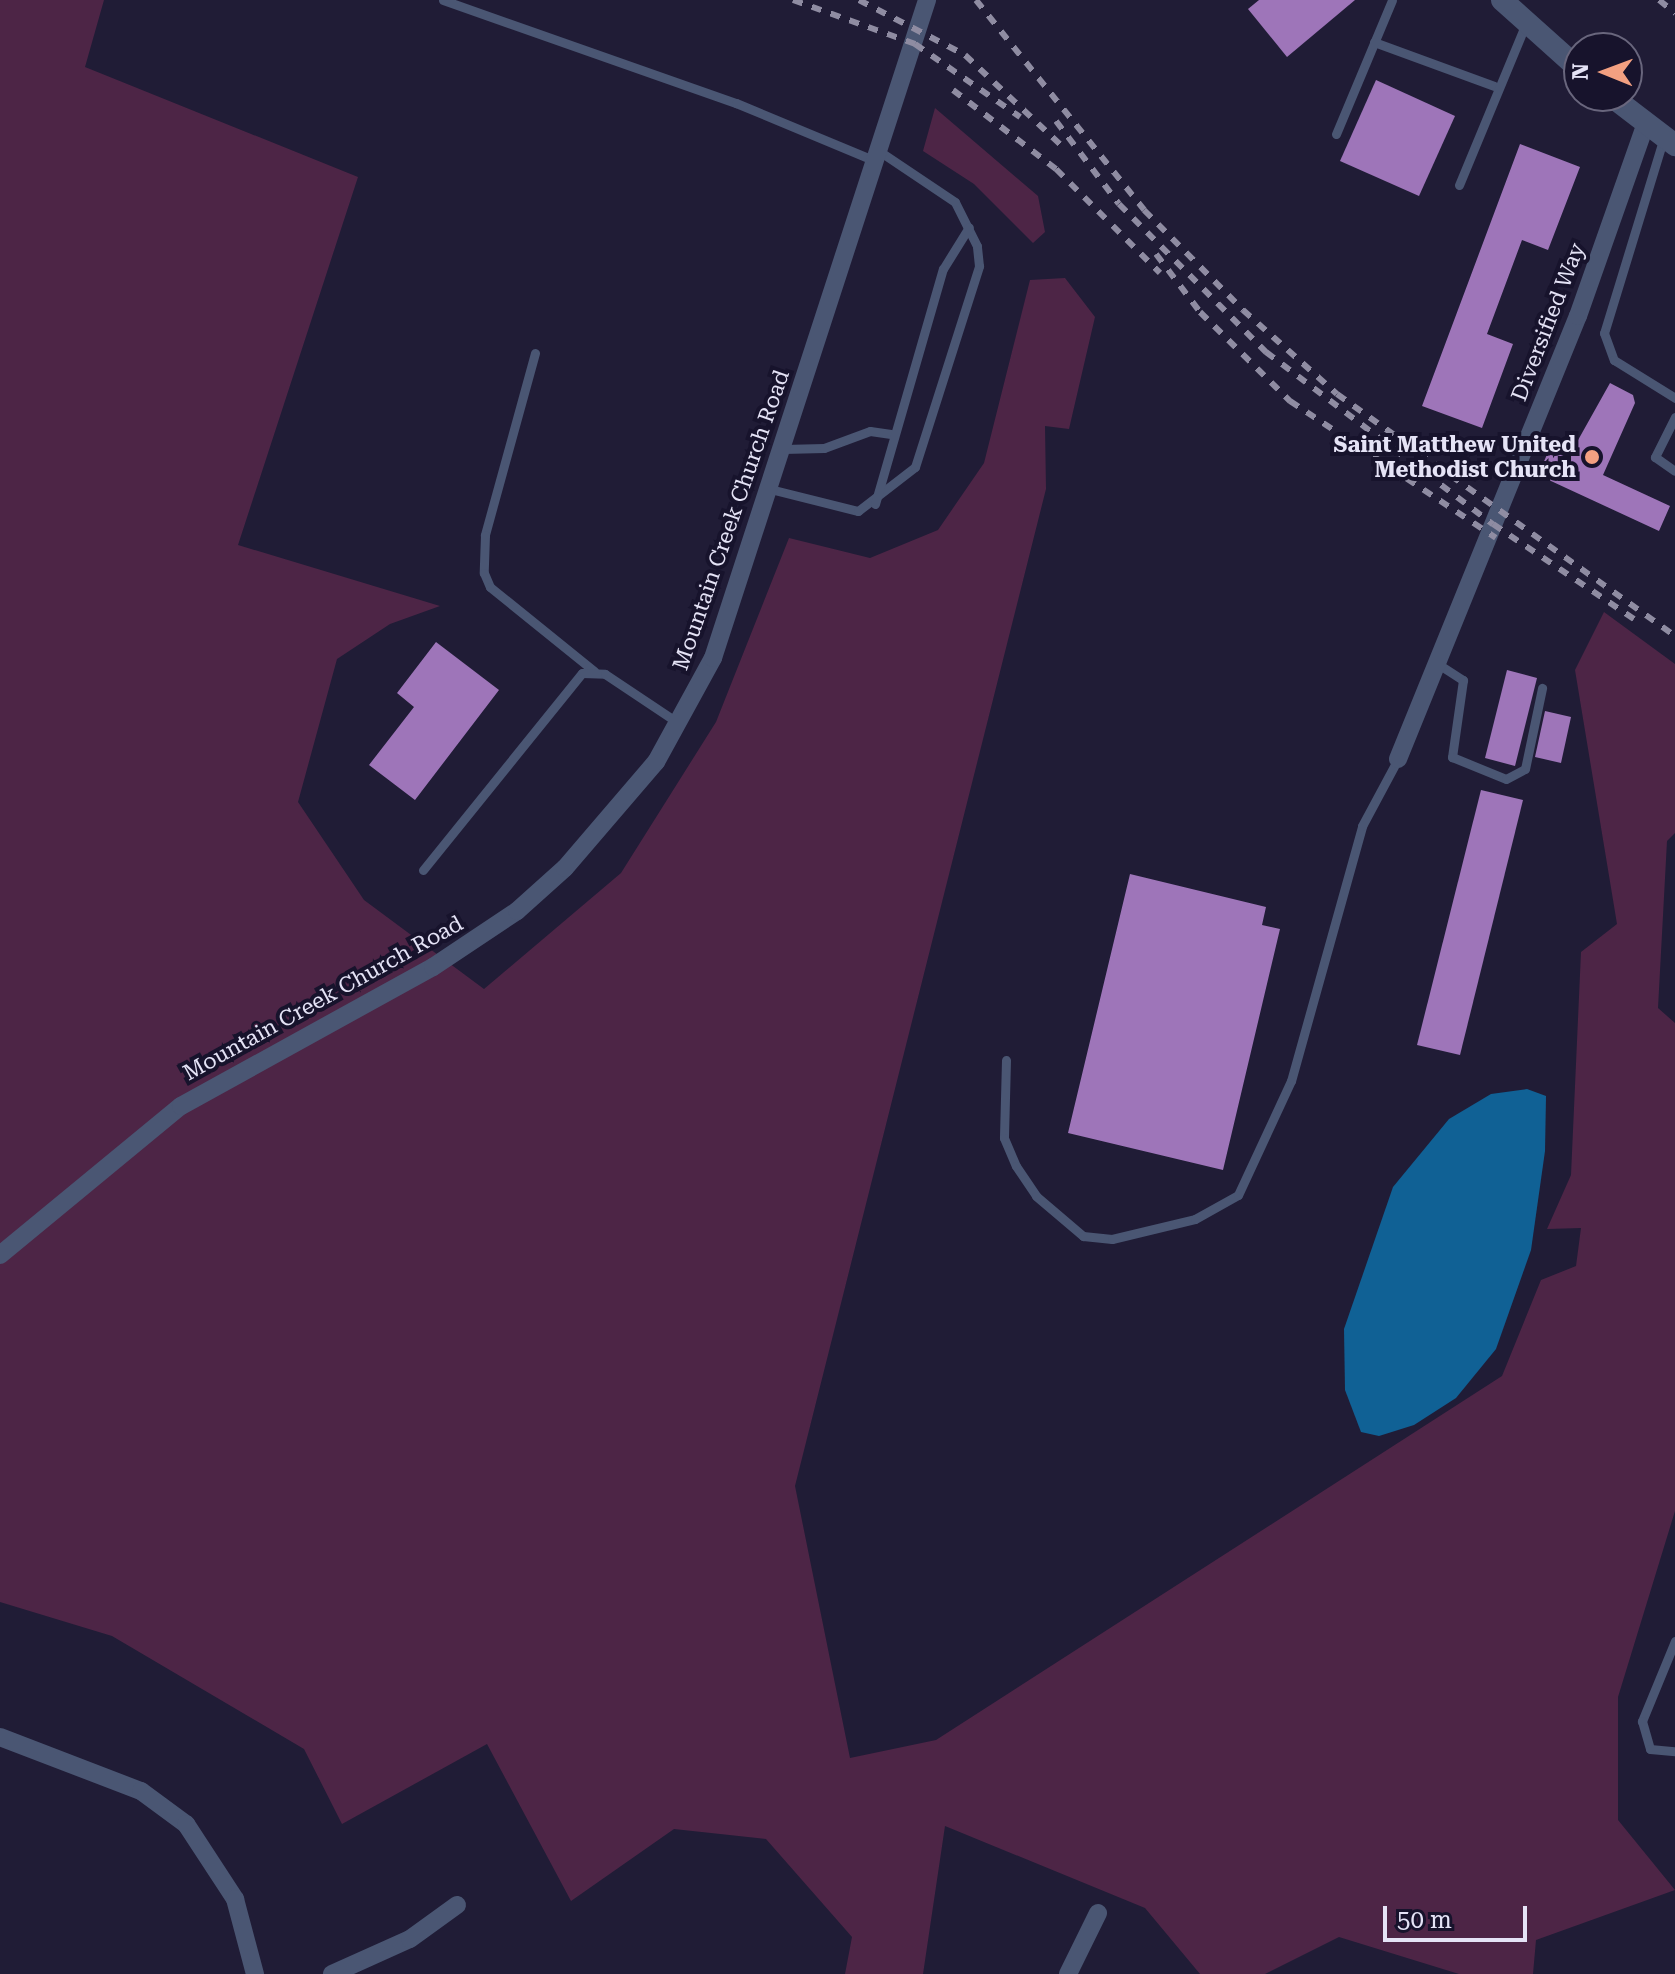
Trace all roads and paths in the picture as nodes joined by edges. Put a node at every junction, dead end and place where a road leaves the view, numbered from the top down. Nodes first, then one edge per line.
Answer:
1 (443, 0) edge
2 (927, 0) edge
3 (1392, 0) edge
4 (1502, 0) edge
5 (1526, 23) junction
6 (1374, 42) junction
7 (1563, 55) edge
8 (1494, 86) junction
9 (1632, 112) edge
10 (1646, 123) junction
11 (1336, 134) dead end
12 (1669, 141) edge
13 (877, 156) junction
14 (1459, 185) dead end
15 (969, 227) junction
16 (535, 353) dead end
17 (1675, 398) edge
18 (1675, 417) edge
19 (891, 434) junction
20 (783, 449) junction
21 (1675, 471) edge
22 (770, 489) junction
23 (875, 504) junction
24 (1438, 664) junction
25 (594, 671) junction
26 (1542, 688) dead end
27 (680, 724) junction
28 (1398, 759) joint
29 (423, 870) dead end
30 (1006, 1060) dead end
31 (0, 1255) edge
32 (1675, 1641) edge
33 (0, 1737) edge
34 (1675, 1751) edge
35 (457, 1905) dead end
36 (1098, 1913) dead end
37 (255, 1974) edge
38 (332, 1974) edge
39 (1068, 1974) edge

1 - 13 lane
2 - 13 street, Mountain Creek Church Road
3 - 6 lane
4 - 5 street
5 - 7 street
5 - 8 lane
6 - 8 lane
6 - 11 lane
8 - 14 lane
9 - 10 street
10 - 12 street
10 - 24 street, Diversified Way
12 - 17 lane
13 - 15 lane
13 - 20 street, Mountain Creek Church Road
15 - 19 lane
15 - 23 lane
16 - 25 lane
18 - 21 lane
19 - 20 lane
19 - 23 lane
20 - 22 street, Mountain Creek Church Road
22 - 23 lane
22 - 27 street, Mountain Creek Church Road
24 - 26 lane
24 - 28 street, Diversified Way
25 - 27 lane
25 - 29 lane
27 - 31 street, Mountain Creek Church Road
28 - 30 lane
32 - 34 lane
33 - 37 street
35 - 38 street
36 - 39 street

